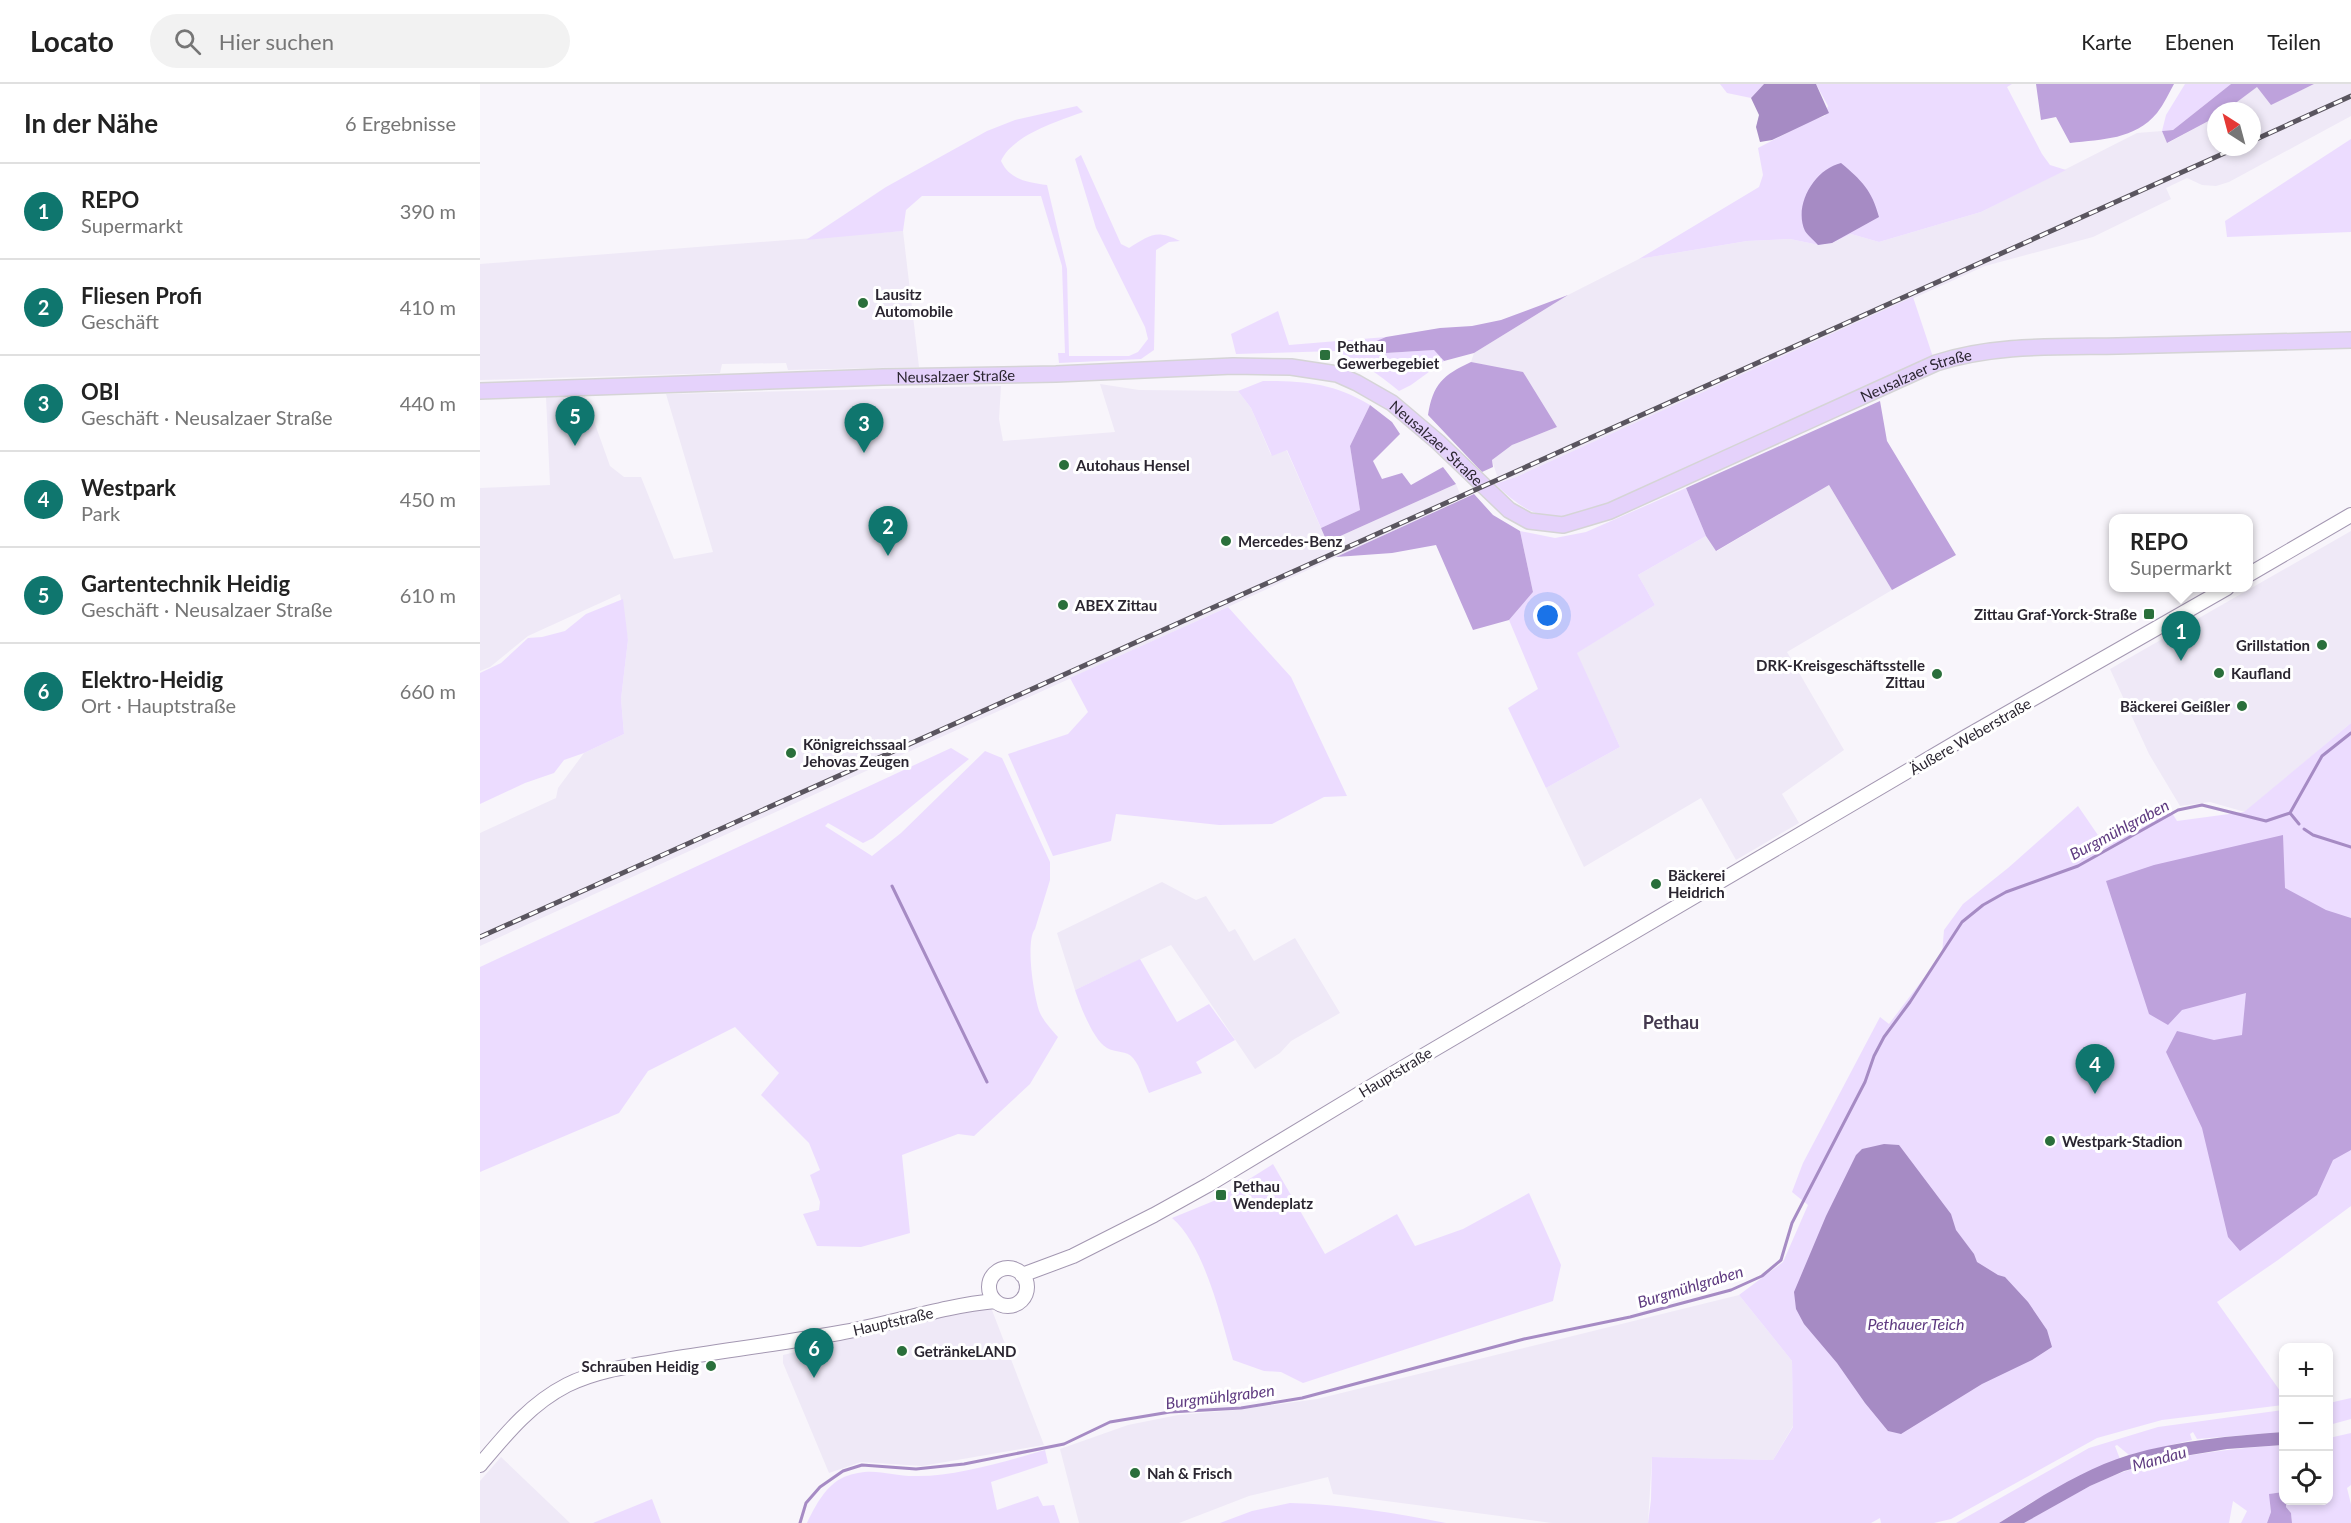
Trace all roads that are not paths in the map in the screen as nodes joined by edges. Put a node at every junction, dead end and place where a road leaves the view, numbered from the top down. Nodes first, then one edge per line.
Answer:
1 (2351, 340) edge
2 (480, 392) edge
3 (2351, 515) edge
4 (2253, 571) edge
5 (2220, 592) edge
6 (1715, 885) joint
7 (1024, 1281) junction
8 (992, 1294) junction
9 (480, 1465) edge

1 - 2 main road, Neusalzaer Straße
3 - 4 main road
5 - 6 main road, Äußere Weberstraße
6 - 7 main road, Hauptstraße
7 - 8 main road
7 - 8 main road
8 - 9 main road, Hauptstraße

